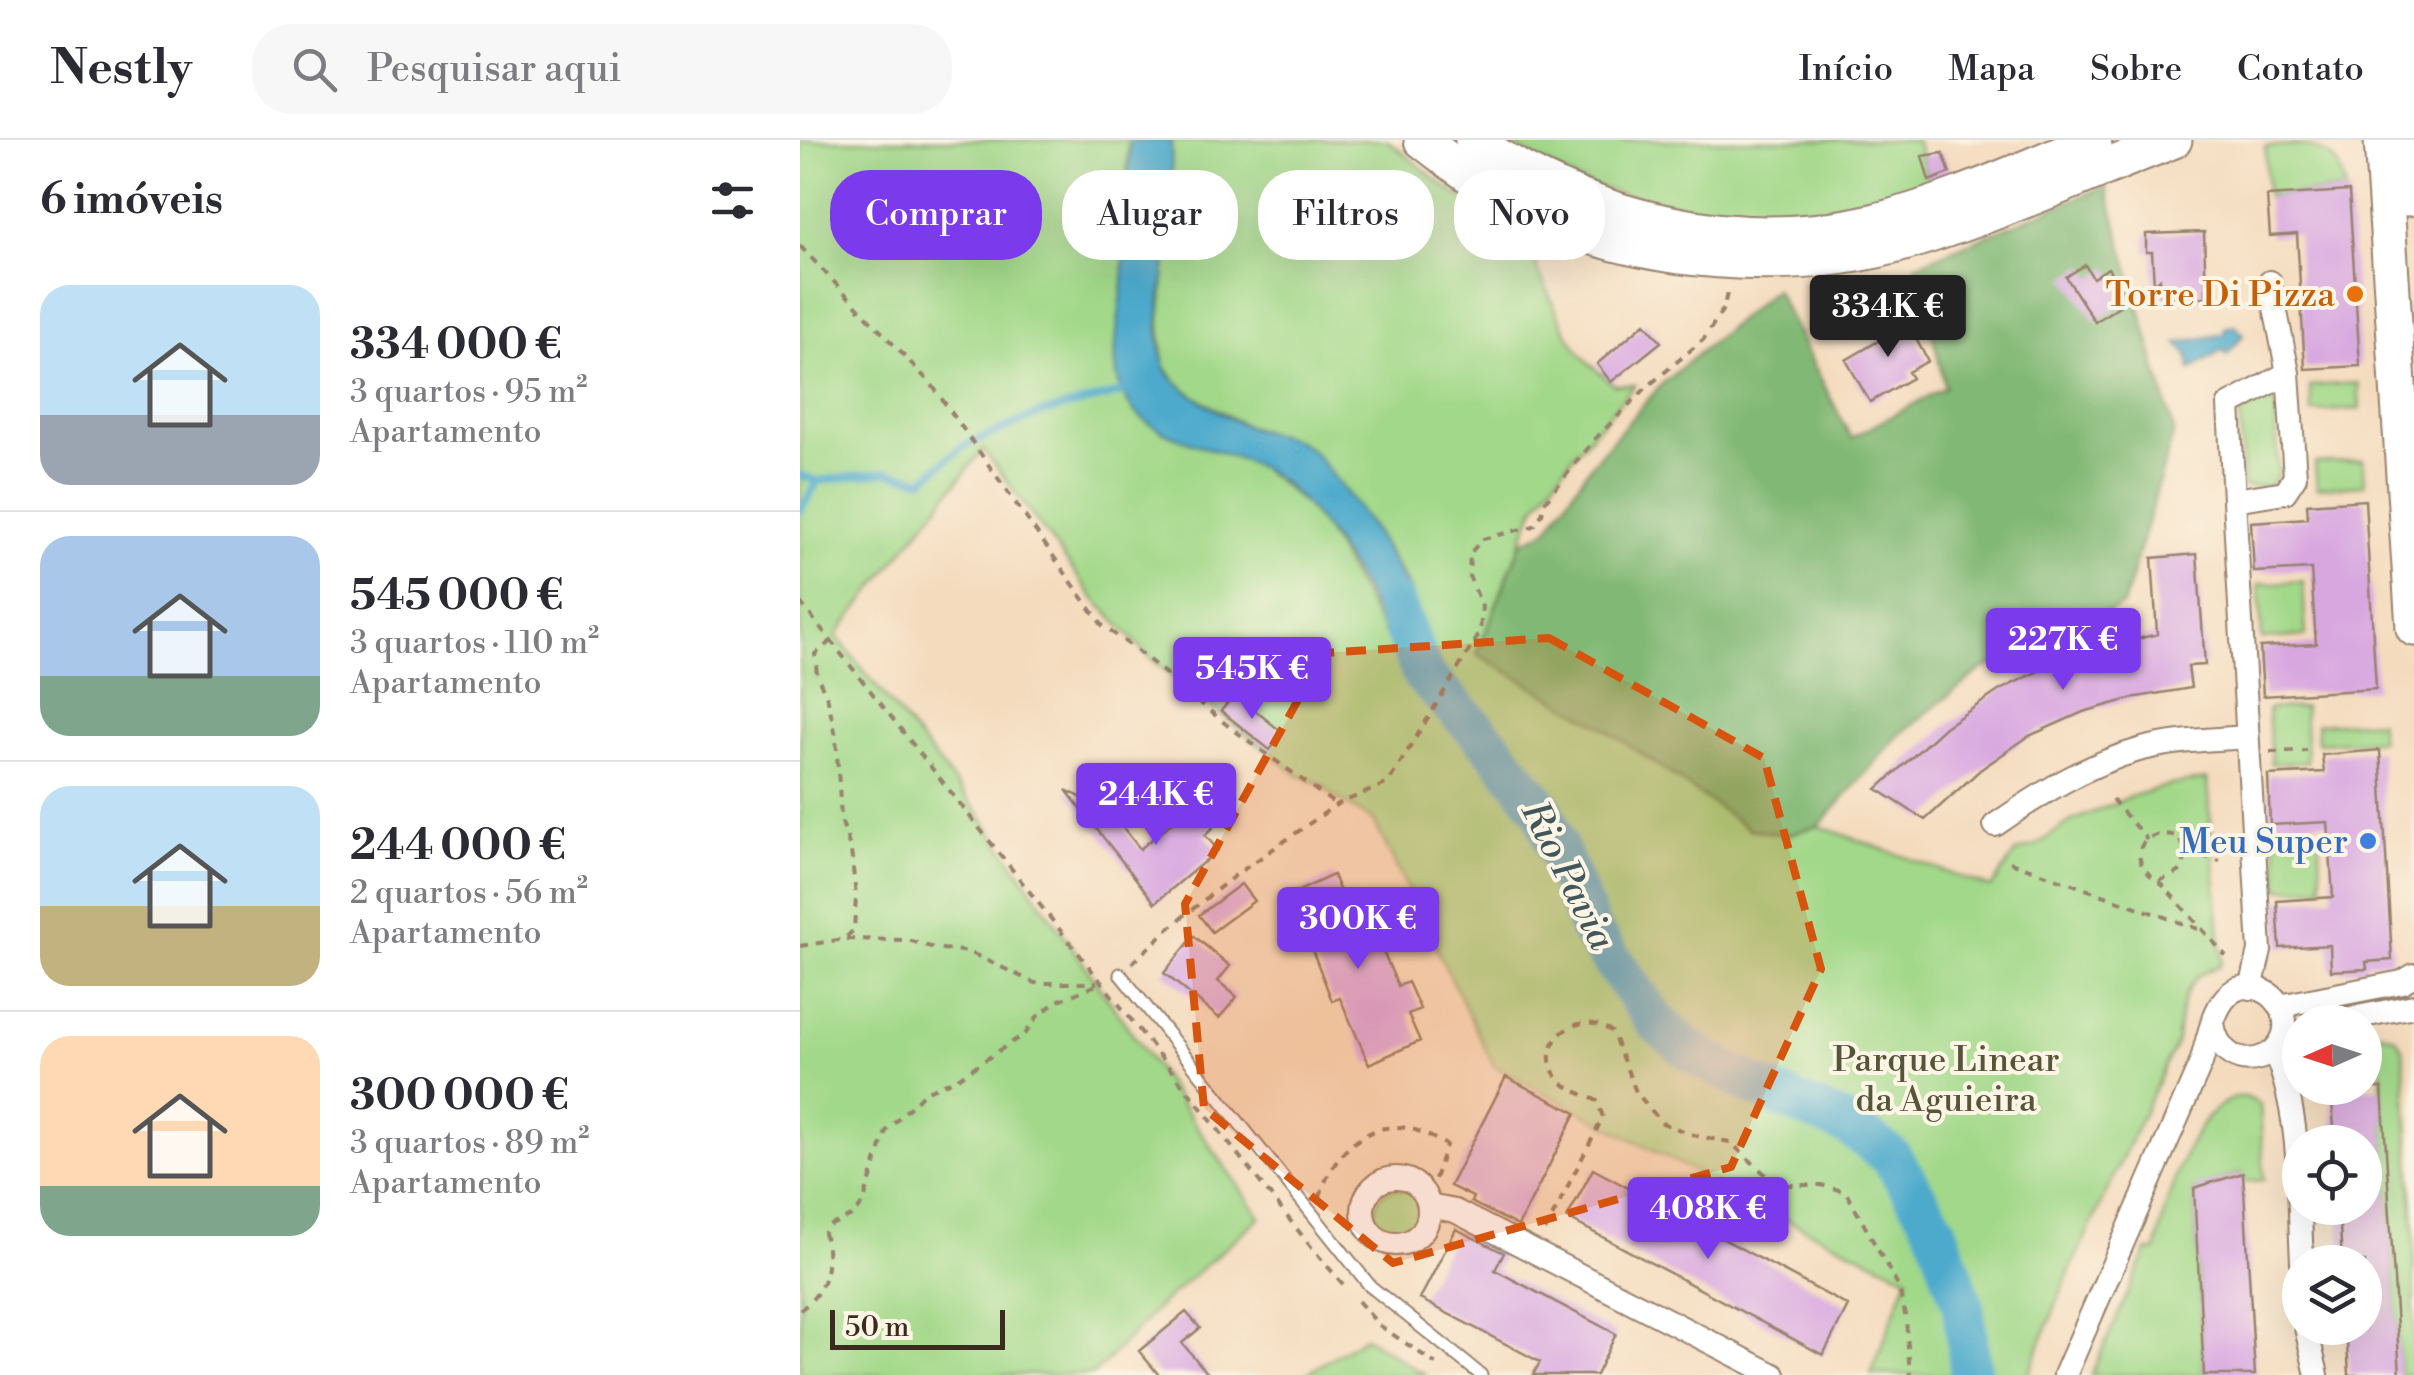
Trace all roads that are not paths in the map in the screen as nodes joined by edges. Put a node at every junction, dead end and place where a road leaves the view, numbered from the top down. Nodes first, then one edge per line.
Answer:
1 (1422, 140) edge
2 (1473, 140) edge
3 (2094, 140) edge
4 (2174, 140) edge
5 (2356, 140) edge
6 (2382, 140) edge
7 (2412, 140) edge
8 (2387, 190) junction
9 (2270, 282) dead end
10 (2414, 299) edge
11 (2288, 373) junction
12 (2234, 500) junction
13 (2414, 628) edge
14 (2247, 737) junction
15 (1994, 824) dead end
16 (1120, 974) road end
17 (2251, 988) junction
18 (2410, 988) edge
19 (2280, 1006) junction
20 (2387, 1012) junction
21 (2382, 1013) edge
22 (2414, 1015) edge
23 (2212, 1024) junction
24 (2277, 1046) edge
25 (2182, 1106) junction
26 (1429, 1206) dead end
27 (2301, 1245) edge
28 (2310, 1345) edge
29 (1481, 1375) edge
30 (1774, 1375) edge
31 (2064, 1375) edge
32 (2316, 1375) edge

1 - 4 main road
2 - 3 main road
5 - 8 main road
6 - 8 main road
7 - 10 main road
8 - 13 main road
9 - 11 street
11 - 12 street
11 - 12 street
12 - 14 street
14 - 15 street
14 - 17 street
16 - 29 lane
17 - 19 street
17 - 23 street
18 - 19 street
18 - 20 street
19 - 24 street
20 - 21 street
20 - 22 street
23 - 24 street
23 - 25 street
24 - 25 street
24 - 27 street
25 - 31 street
26 - 30 street
28 - 32 street

